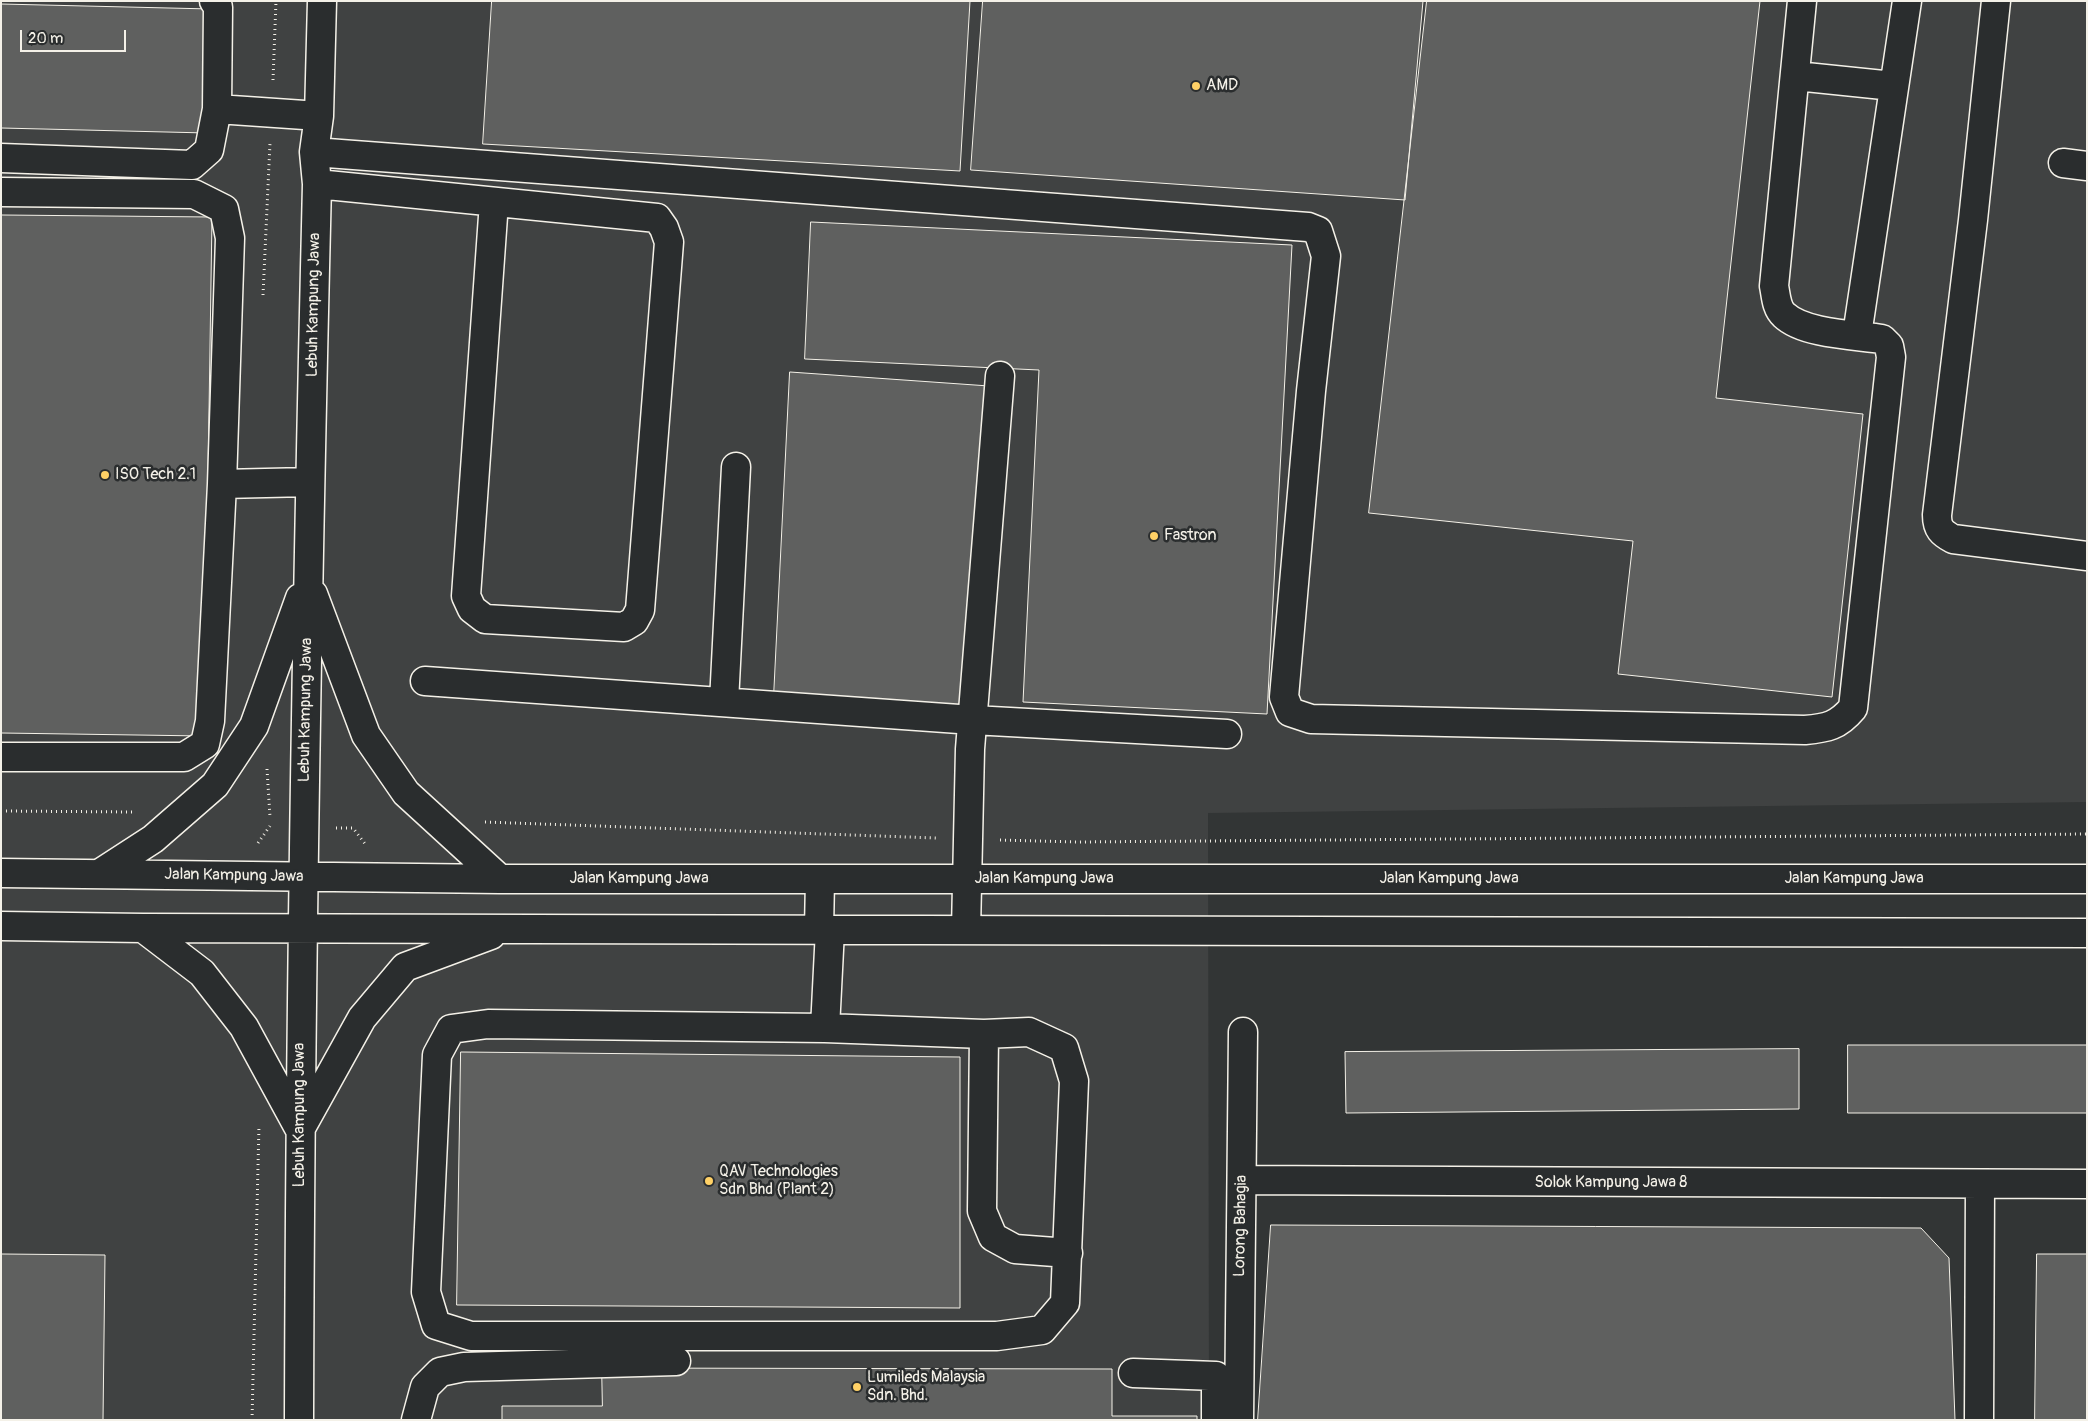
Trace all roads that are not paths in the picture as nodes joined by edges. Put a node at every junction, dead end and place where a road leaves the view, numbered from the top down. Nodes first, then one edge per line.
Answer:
1 (214, 1) edge
2 (322, 1) edge
3 (1802, 1) edge
4 (1907, 1) edge
5 (1996, 1) edge
6 (1796, 76) junction
7 (1894, 86) junction
8 (217, 109) junction
9 (319, 116) junction
10 (314, 152) junction
11 (1, 158) edge
12 (317, 184) junction
13 (1, 192) edge
14 (494, 202) junction
15 (1858, 335) junction
16 (1000, 376) dead end
17 (736, 467) dead end
18 (310, 482) junction
19 (222, 484) junction
20 (2087, 556) edge
21 (308, 578) junction
22 (425, 681) dead end
23 (724, 702) junction
24 (973, 720) junction
25 (1227, 734) dead end
26 (1, 757) edge
27 (1, 873) edge
28 (99, 874) junction
29 (304, 877) junction
30 (2087, 878) edge
31 (500, 879) junction
32 (820, 879) junction
33 (966, 879) junction
34 (1, 926) edge
35 (142, 928) junction
36 (302, 929) junction
37 (508, 929) junction
38 (824, 930) junction
39 (966, 930) junction
40 (2087, 933) edge
41 (825, 1028) junction
42 (1243, 1032) dead end
43 (984, 1034) junction
44 (300, 1130) junction
45 (1242, 1180) junction
46 (2087, 1184) edge
47 (1980, 1185) junction
48 (1068, 1253) junction
49 (676, 1361) dead end
50 (1133, 1373) dead end
51 (299, 1420) edge
52 (416, 1420) edge
53 (1216, 1420) edge
54 (1239, 1420) edge
55 (1980, 1420) edge

1 - 8 street
2 - 9 street, Lebuh Kampung Jawa
3 - 6 street
4 - 7 street
5 - 20 street
6 - 7 street
6 - 15 street
7 - 15 street
8 - 9 street
8 - 11 street
9 - 10 street, Lebuh Kampung Jawa
10 - 12 street, Lebuh Kampung Jawa
10 - 15 street
12 - 14 street
12 - 18 street, Lebuh Kampung Jawa
13 - 19 street
14 - 14 street
16 - 24 street
17 - 23 street
18 - 19 street
18 - 21 street, Lebuh Kampung Jawa
19 - 26 street
21 - 28 street
21 - 29 street, Lebuh Kampung Jawa
21 - 31 street
22 - 23 street
23 - 24 street
24 - 25 street
24 - 33 street
27 - 28 street, Jalan Kampung Jawa
28 - 29 street, Jalan Kampung Jawa
29 - 31 street, Jalan Kampung Jawa
29 - 36 street, Lebuh Kampung Jawa
30 - 33 street, Jalan Kampung Jawa
31 - 32 street, Jalan Kampung Jawa
32 - 33 street, Jalan Kampung Jawa
32 - 38 street
33 - 39 street
34 - 35 street
35 - 36 street
35 - 44 street
36 - 37 street
36 - 44 street, Lebuh Kampung Jawa
37 - 38 street
37 - 44 street
38 - 39 street
38 - 41 street
39 - 40 street
41 - 43 street
41 - 48 street
42 - 45 street, Lorong Bahagia
43 - 48 street
43 - 48 street
44 - 51 street, Lebuh Kampung Jawa
45 - 47 street, Solok Kampung Jawa 8
45 - 54 street, Lorong Bahagia
46 - 47 street, Solok Kampung Jawa 8
47 - 55 street
49 - 52 street
50 - 53 street

